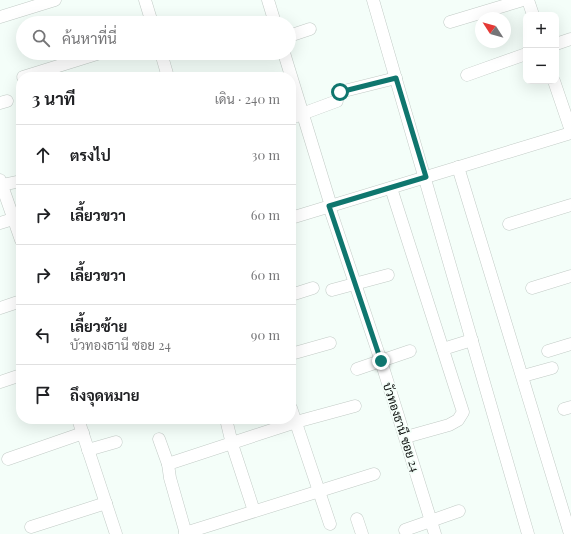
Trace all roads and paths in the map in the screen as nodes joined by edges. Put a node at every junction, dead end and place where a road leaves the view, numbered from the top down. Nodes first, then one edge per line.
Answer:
1 (145, 0) edge
2 (268, 0) edge
3 (373, 0) edge
4 (523, 0) edge
5 (528, 0) edge
6 (49, 1) edge
7 (531, 12) edge
8 (150, 16) edge
9 (273, 16) edge
10 (0, 17) edge
11 (450, 22) dead end
12 (310, 29) dead end
13 (296, 34) edge
14 (571, 39) edge
15 (559, 43) edge
16 (523, 55) edge
17 (77, 60) edge
18 (163, 60) edge
19 (286, 60) edge
20 (38, 72) edge
21 (167, 72) edge
22 (290, 72) edge
23 (467, 76) dead end
24 (396, 78) junction
25 (555, 84) edge
26 (296, 93) edge
27 (302, 113) junction
28 (296, 116) edge
29 (571, 132) edge
30 (458, 167) junction
31 (426, 177) junction
32 (16, 182) edge
33 (1, 183) edge
34 (391, 188) junction
35 (571, 205) edge
36 (330, 206) junction
37 (296, 216) edge
38 (14, 219) junction
39 (0, 223) edge
40 (509, 224) dead end
41 (16, 225) edge
42 (388, 275) dead end
43 (571, 276) edge
44 (355, 284) junction
45 (313, 288) dead end
46 (532, 288) dead end
47 (332, 290) dead end
48 (296, 293) edge
49 (16, 303) edge
50 (0, 308) edge
51 (472, 340) junction
52 (330, 343) dead end
53 (571, 344) edge
54 (443, 349) junction
55 (548, 350) dead end
56 (410, 351) dead end
57 (296, 353) edge
58 (381, 361) junction
59 (552, 368) dead end
60 (357, 369) dead end
61 (16, 376) edge
62 (523, 376) junction
63 (0, 382) edge
64 (355, 406) dead end
65 (296, 422) joint
66 (80, 424) edge
67 (227, 424) edge
68 (290, 424) edge
69 (83, 433) junction
70 (406, 437) junction
71 (159, 439) dead end
72 (116, 442) dead end
73 (232, 444) junction
74 (88, 450) junction
75 (8, 460) dead end
76 (168, 464) junction
77 (374, 474) dead end
78 (318, 491) junction
79 (106, 503) junction
80 (254, 511) junction
81 (459, 511) dead end
82 (357, 519) dead end
83 (432, 521) junction
84 (330, 524) dead end
85 (31, 527) dead end
86 (405, 530) dead end
87 (186, 533) edge
88 (116, 534) edge
89 (362, 534) edge
90 (436, 534) edge
91 (528, 534) edge
92 (570, 534) edge

1 - 8 street
2 - 9 street
3 - 24 street
4 - 11 street
5 - 7 street
6 - 10 street
12 - 13 street
14 - 15 street
16 - 23 street
17 - 20 street
18 - 21 street
19 - 22 street, บัวทองธานี ซอย 24
24 - 27 street
24 - 31 street
25 - 29 street
26 - 27 street, บัวทองธานี ซอย 24
27 - 28 street
27 - 36 street, บัวทองธานี ซอย 24
29 - 30 street
30 - 31 street
30 - 62 street
31 - 34 street
31 - 51 street
32 - 33 street
33 - 38 street
34 - 36 street
34 - 54 street
35 - 40 street
36 - 37 street
36 - 44 street, บัวทองธานี ซอย 24
38 - 39 street
38 - 41 street
42 - 44 street
43 - 46 street
44 - 47 street
44 - 58 street, บัวทองธานี ซอย 24
45 - 48 street
49 - 50 street
51 - 54 street
51 - 91 street
52 - 57 street
53 - 55 street
54 - 70 street
56 - 58 street
58 - 60 street
58 - 70 street, บัวทองธานี ซอย 24
59 - 62 street
61 - 63 street
62 - 92 street
64 - 65 street
65 - 78 street
66 - 69 street
67 - 73 street
68 - 73 street
69 - 74 street
69 - 75 street
70 - 83 street, บัวทองธานี ซอย 24
71 - 76 street
72 - 74 street
73 - 76 street
73 - 80 street
74 - 79 street
76 - 87 street
77 - 78 street
78 - 80 street
78 - 84 street
79 - 85 street
79 - 88 street
80 - 87 street
81 - 83 street
82 - 89 street
83 - 86 street
83 - 90 street, บัวทองธานี ซอย 24

